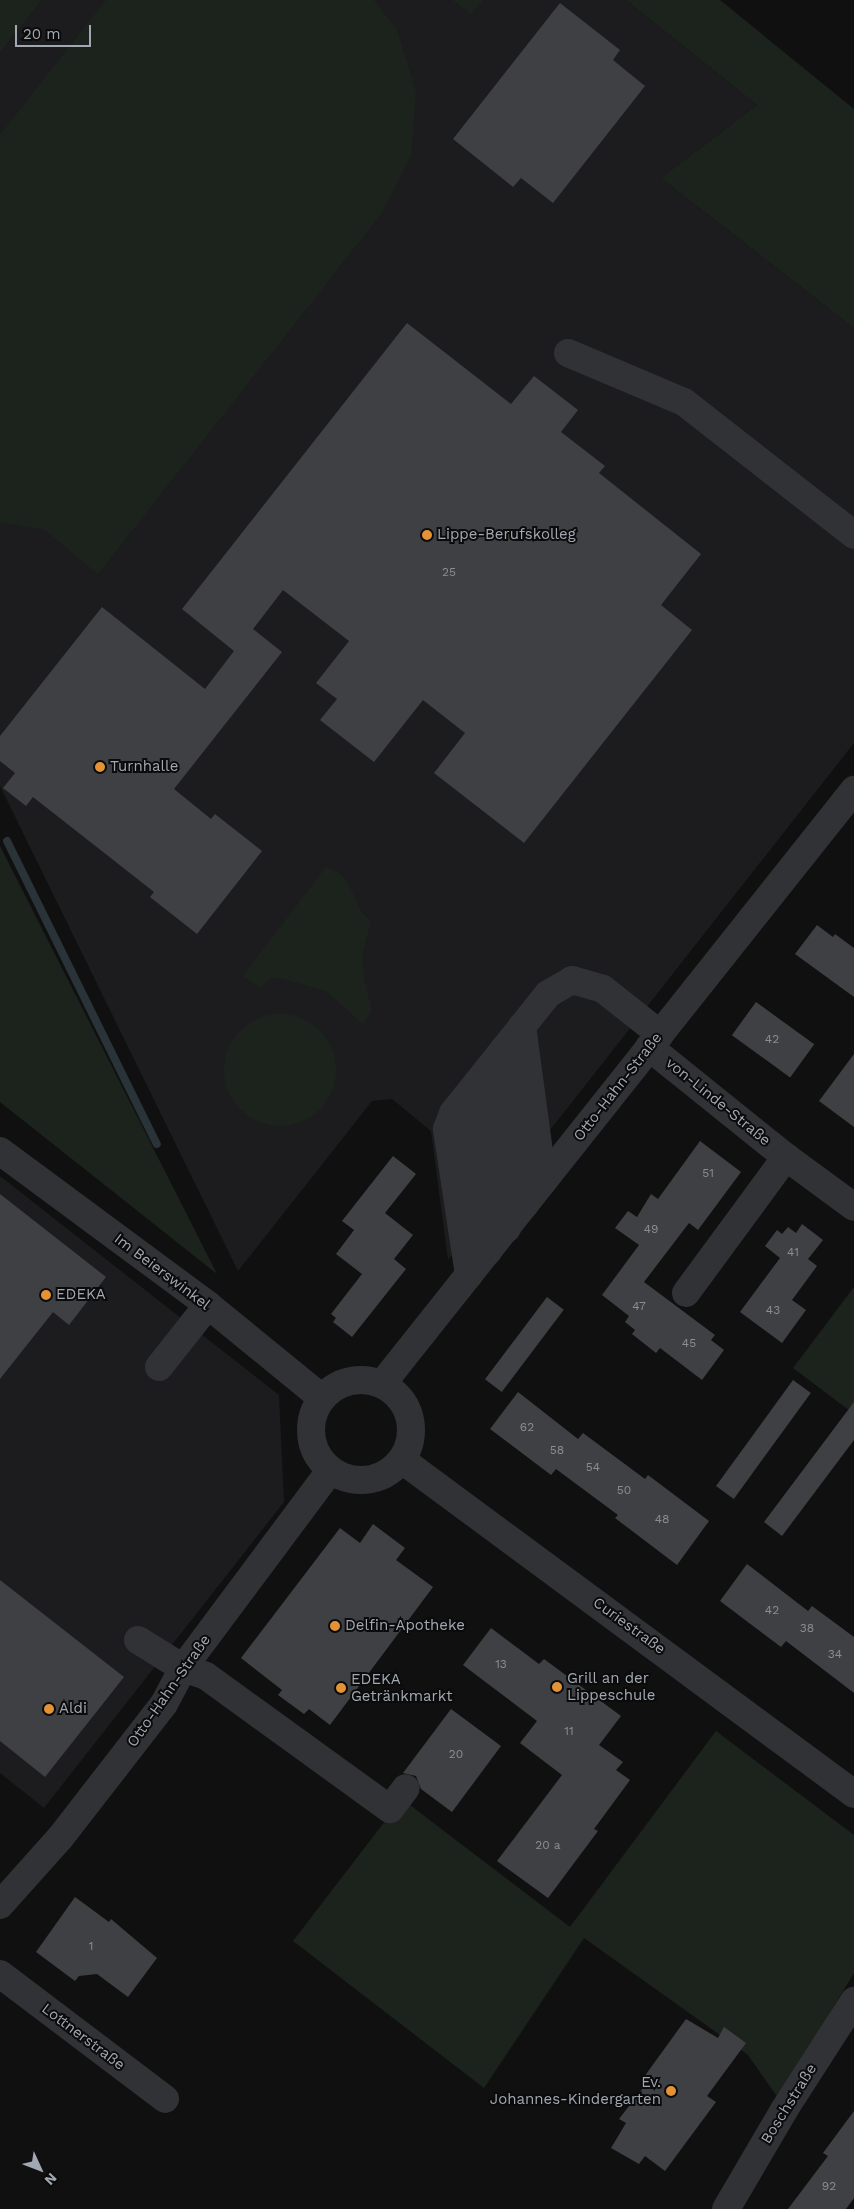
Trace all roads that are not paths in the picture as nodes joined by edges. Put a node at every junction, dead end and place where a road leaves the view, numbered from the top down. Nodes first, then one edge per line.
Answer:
1 (568, 353) dead end
2 (854, 535) edge
3 (854, 790) edge
4 (522, 1026) junction
5 (654, 1041) junction
6 (504, 1050) junction
7 (485, 1074) junction
8 (466, 1099) junction
9 (0, 1151) edge
10 (786, 1157) junction
11 (543, 1182) junction
12 (525, 1205) junction
13 (854, 1207) edge
14 (507, 1228) junction
15 (488, 1251) junction
16 (469, 1275) junction
17 (686, 1293) dead end
18 (208, 1305) junction
19 (159, 1367) dead end
20 (382, 1384) junction
21 (322, 1397) junction
22 (402, 1460) junction
23 (330, 1471) junction
24 (138, 1640) dead end
25 (183, 1668) junction
26 (406, 1788) dead end
27 (854, 1794) edge
28 (0, 1904) edge
29 (0, 1974) edge
30 (854, 2002) edge
31 (165, 2100) dead end
32 (726, 2209) edge

1 - 2 street
3 - 5 street, Otto-Hahn-Straße
4 - 5 street, von-Linde-Straße
4 - 6 street
4 - 11 street
5 - 10 street, von-Linde-Straße
5 - 11 street, Otto-Hahn-Straße
6 - 7 street
6 - 12 street
7 - 8 street
7 - 14 street
8 - 15 street
8 - 16 street
9 - 18 street, Im Beierswinkel
10 - 13 street, von-Linde-Straße
10 - 17 street
11 - 12 street, Otto-Hahn-Straße
12 - 14 street, Otto-Hahn-Straße
14 - 15 street, Otto-Hahn-Straße
15 - 16 street, Otto-Hahn-Straße
16 - 20 street, Otto-Hahn-Straße
18 - 19 street
18 - 21 street, Im Beierswinkel
20 - 21 street
20 - 22 street
21 - 23 street
22 - 23 street
22 - 27 street, Curiestraße
23 - 25 street, Otto-Hahn-Straße
24 - 25 street
25 - 26 street
25 - 28 street, Otto-Hahn-Straße
29 - 31 street, Lottnerstraße
30 - 32 street, Boschstraße

